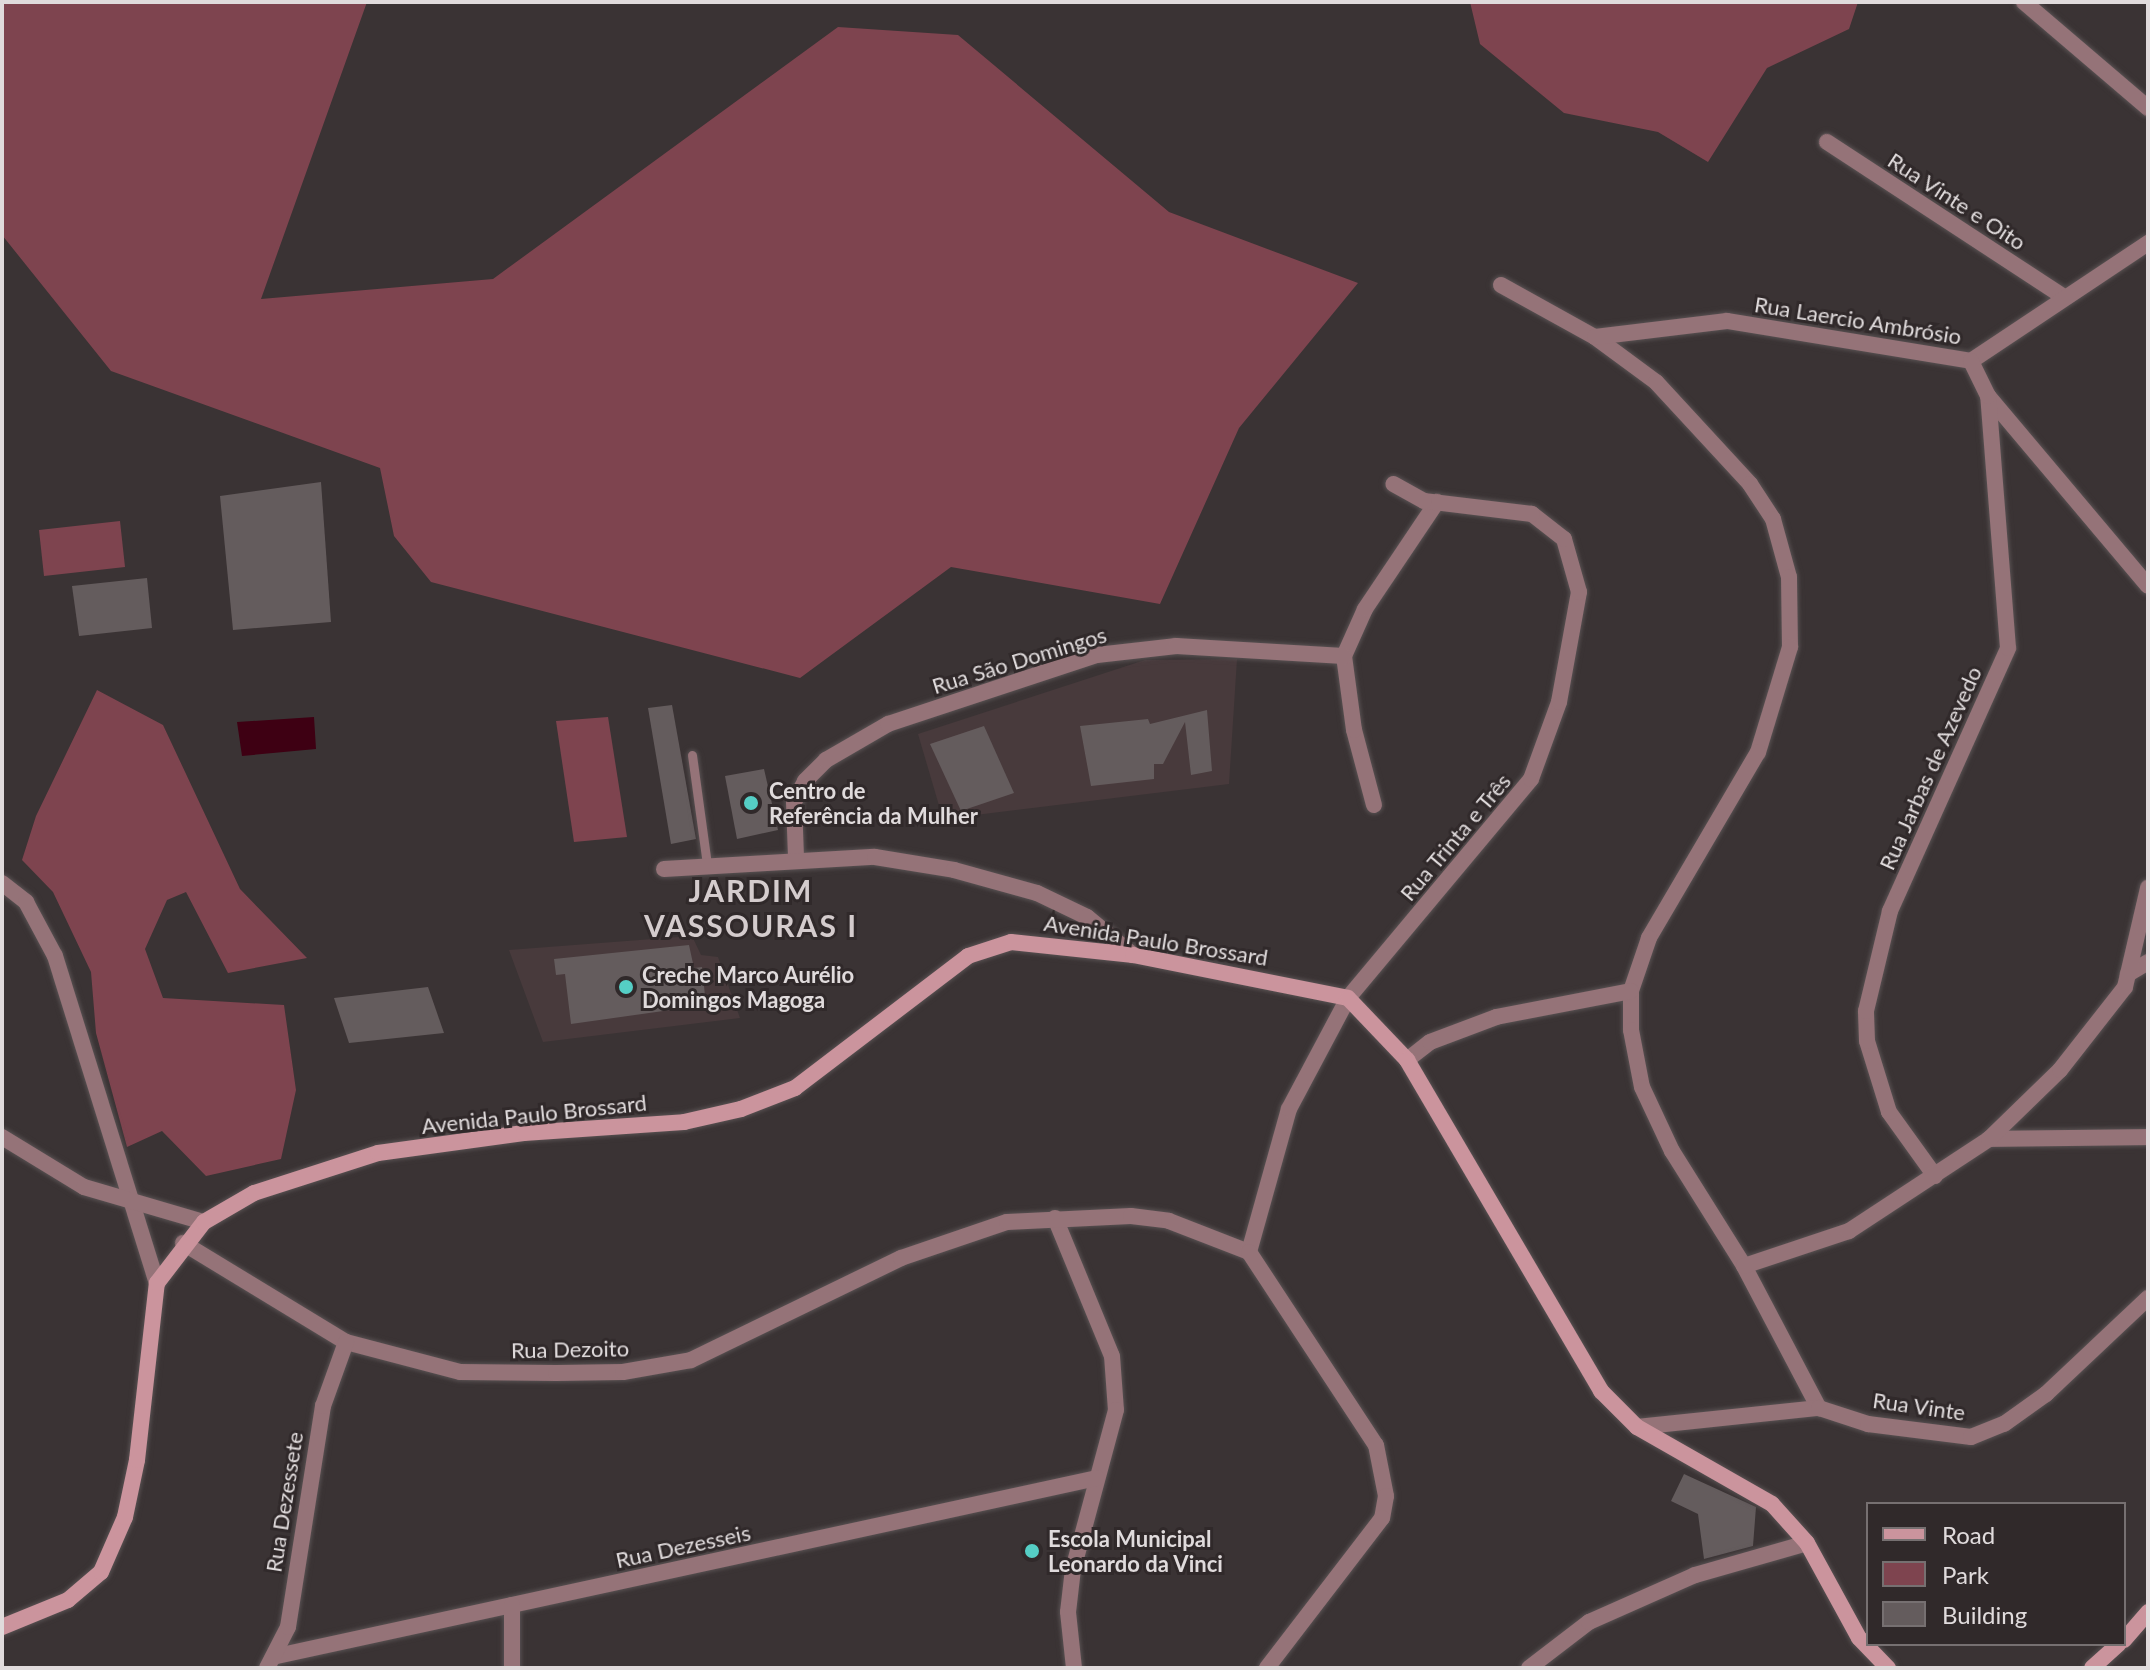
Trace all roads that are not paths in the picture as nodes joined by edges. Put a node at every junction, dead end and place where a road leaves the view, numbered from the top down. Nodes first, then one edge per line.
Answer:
1 (2024, 2) edge
2 (2148, 108) edge
3 (1827, 142) dead end
4 (2148, 243) edge
5 (1501, 285) dead end
6 (2062, 296) junction
7 (1595, 337) junction
8 (1971, 361) junction
9 (1988, 396) junction
10 (1393, 484) dead end
11 (1437, 502) junction
12 (2148, 586) edge
13 (1344, 656) junction
14 (692, 755) dead end
15 (1374, 805) dead end
16 (796, 857) junction
17 (707, 865) junction
18 (664, 869) dead end
19 (2, 883) edge
20 (2148, 888) edge
21 (1133, 955) junction
22 (2148, 962) edge
23 (2128, 974) junction
24 (1631, 991) junction
25 (1348, 998) junction
26 (1407, 1060) junction
27 (2, 1137) edge
28 (2148, 1137) edge
29 (1989, 1139) junction
30 (1935, 1176) junction
31 (125, 1195) junction
32 (1055, 1218) junction
33 (204, 1222) junction
34 (183, 1243) junction
35 (1249, 1252) junction
36 (1744, 1266) junction
37 (157, 1283) junction
38 (2148, 1298) edge
39 (346, 1342) junction
40 (1819, 1408) junction
41 (1637, 1427) junction
42 (1097, 1478) junction
43 (1807, 1543) junction
44 (512, 1605) junction
45 (2148, 1612) edge
46 (2, 1627) edge
47 (2126, 1638) edge
48 (1866, 1642) edge
49 (1870, 1646) edge
50 (2117, 1646) edge
51 (272, 1662) edge
52 (512, 1668) edge
53 (1074, 1668) edge
54 (1267, 1668) edge
55 (1529, 1668) edge
56 (1888, 1668) edge
57 (2092, 1668) edge

1 - 2 street
3 - 6 street, Rua Vinte e Oito
4 - 6 street
5 - 7 street
6 - 8 street
7 - 8 street, Rua Laercio Ambrósio
7 - 24 street
8 - 9 street, Rua Jarbas de Azevedo
9 - 12 street
9 - 30 street, Rua Jarbas de Azevedo
10 - 11 street, Rua Trinta e Três
11 - 13 street
11 - 25 street, Rua Trinta e Três
13 - 15 street
13 - 16 street, Rua São Domingos
14 - 17 lane
16 - 17 street
16 - 21 street
17 - 18 street
19 - 31 street
20 - 23 street
21 - 25 main road, Avenida Paulo Brossard
21 - 33 main road, Avenida Paulo Brossard
22 - 23 street
23 - 29 street
24 - 26 street
24 - 36 street
25 - 26 main road
25 - 35 street, Rua Trinta e Três
26 - 41 main road
27 - 31 street
28 - 29 street
29 - 30 street
30 - 36 street
31 - 33 street
31 - 37 street
32 - 35 street, Rua Dezoito
32 - 39 street, Rua Dezoito
32 - 42 street
33 - 34 main road, Avenida Paulo Brossard
34 - 37 main road, Avenida Paulo Brossard
34 - 39 street, Rua Dezoito
35 - 54 street
36 - 40 street
37 - 46 main road, Avenida Paulo Brossard
38 - 40 street, Rua Vinte
39 - 51 street, Rua Dezessete
40 - 41 street, Rua Vinte
41 - 43 main road
42 - 44 street, Rua Dezesseis
42 - 53 street
43 - 48 main road
43 - 55 street
44 - 51 street, Rua Dezesseis
44 - 52 street
45 - 47 main road
49 - 56 main road
50 - 57 main road

